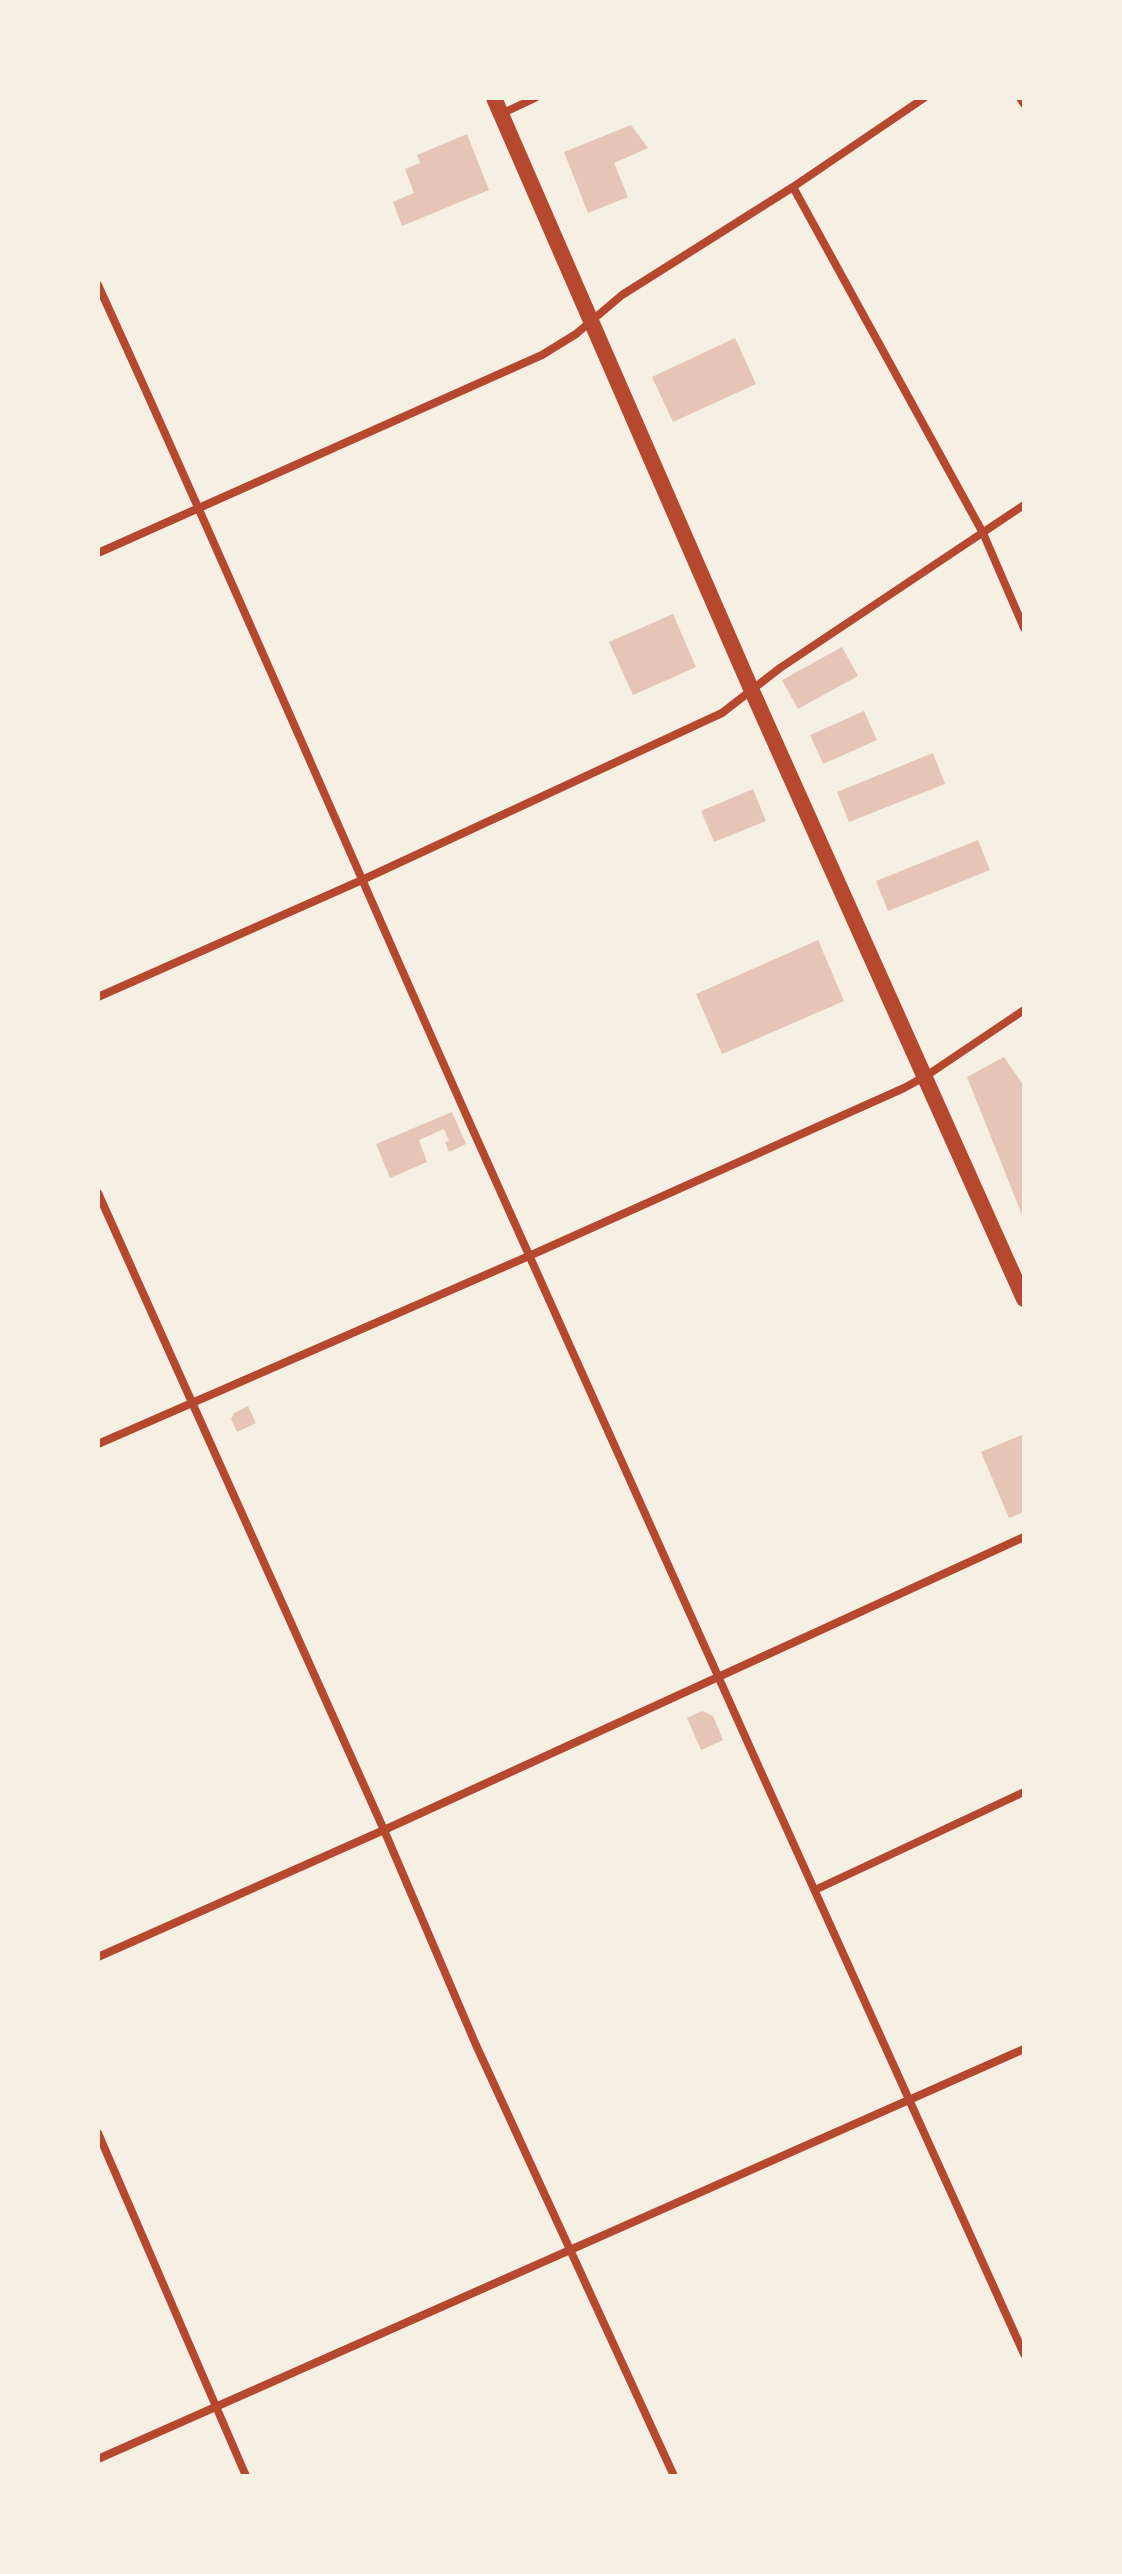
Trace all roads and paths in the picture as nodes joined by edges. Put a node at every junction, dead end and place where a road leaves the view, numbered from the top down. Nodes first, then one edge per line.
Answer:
1 (535, 98) edge
2 (924, 98) edge
3 (1020, 98) edge
4 (1024, 104) edge
5 (497, 106) edge
6 (793, 187) junction
7 (98, 285) edge
8 (592, 321) junction
9 (1024, 505) edge
10 (200, 507) junction
11 (983, 533) junction
12 (98, 553) edge
13 (1024, 628) edge
14 (752, 691) junction
15 (362, 880) junction
16 (98, 997) edge
17 (1024, 1010) edge
18 (926, 1076) junction
19 (98, 1193) edge
20 (529, 1256) junction
21 (1024, 1299) edge
22 (191, 1402) junction
23 (98, 1444) edge
24 (1024, 1537) edge
25 (719, 1677) junction
26 (1024, 1792) edge
27 (384, 1830) junction
28 (815, 1890) junction
29 (98, 1957) edge
30 (1024, 2049) edge
31 (909, 2100) junction
32 (98, 2133) edge
33 (569, 2251) junction
34 (1024, 2354) edge
35 (215, 2406) junction
36 (98, 2459) edge
37 (246, 2476) edge
38 (674, 2476) edge

1 - 5 street
2 - 6 street
3 - 4 street
5 - 8 main road
6 - 8 street
6 - 11 street
7 - 10 street
8 - 10 street
8 - 14 main road
9 - 11 street
10 - 12 street
10 - 15 street
11 - 13 street
11 - 14 street
14 - 15 street
14 - 18 main road
15 - 16 street
15 - 20 street
17 - 18 street
18 - 20 street
18 - 21 main road
19 - 22 street
20 - 22 street
20 - 25 street
22 - 23 street
22 - 27 street
24 - 25 street
25 - 27 street
25 - 28 street
26 - 28 street
27 - 29 street
27 - 33 street
28 - 31 street
30 - 31 street
31 - 33 street
31 - 34 street
32 - 35 street
33 - 35 street
33 - 38 street
35 - 36 street
35 - 37 street

